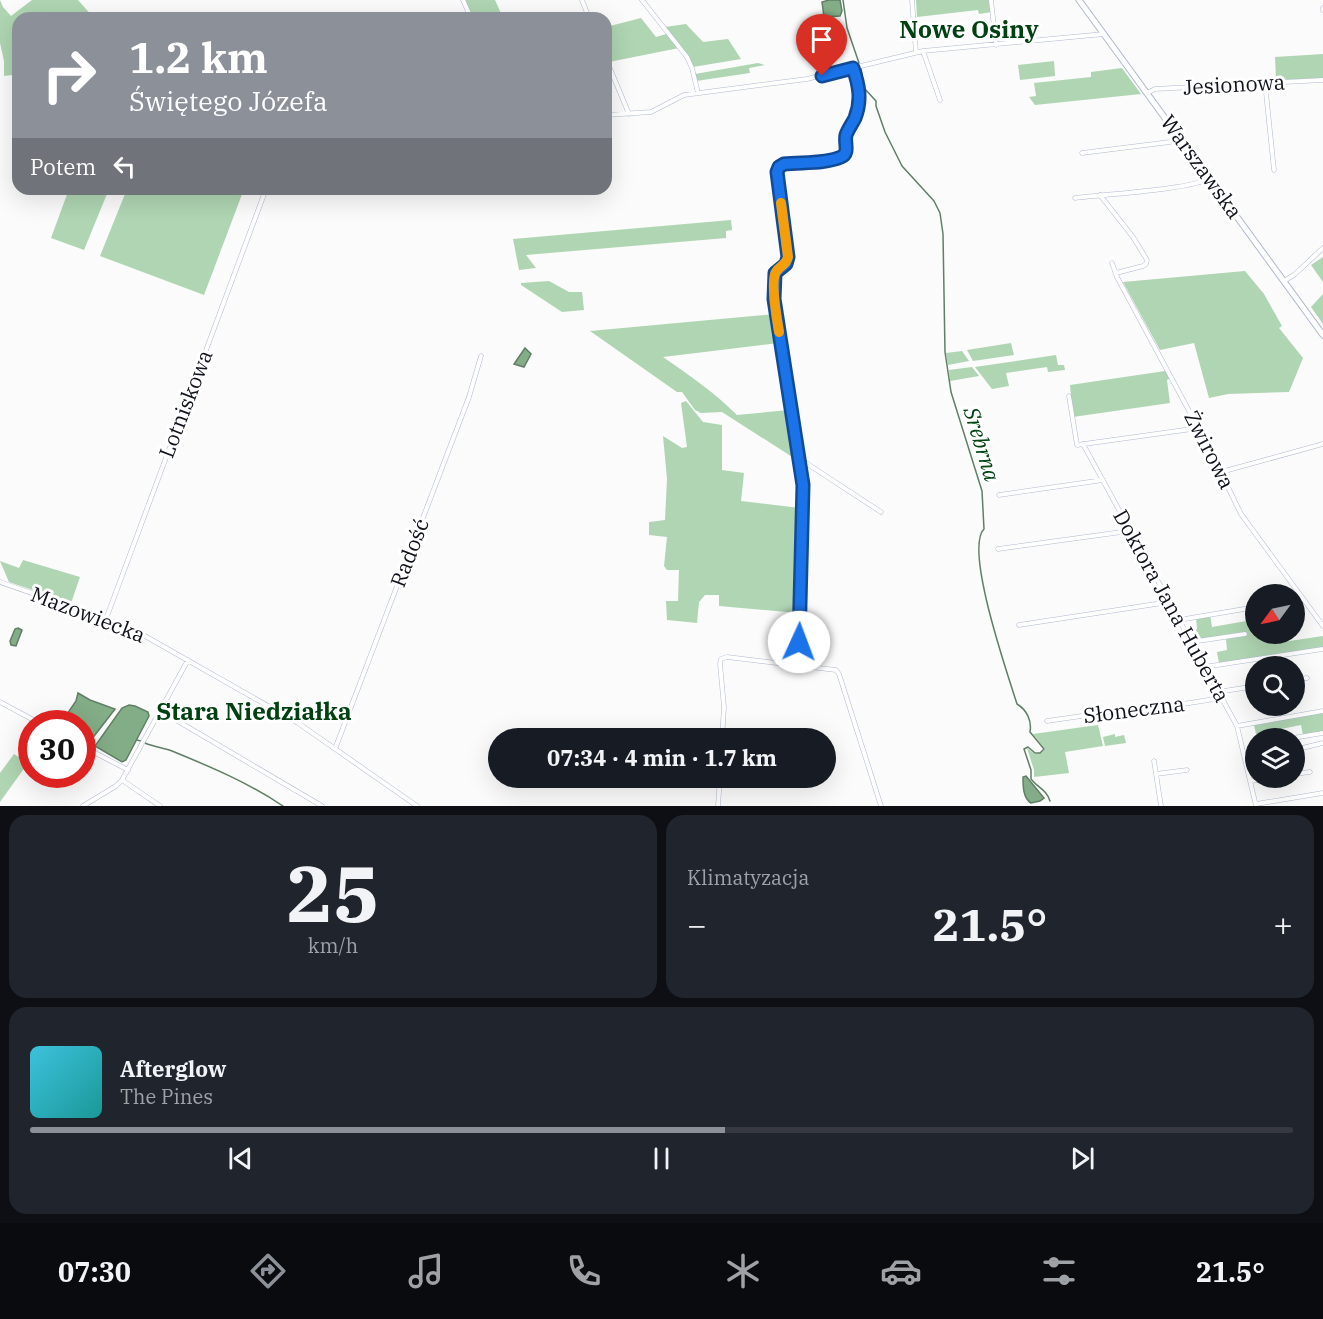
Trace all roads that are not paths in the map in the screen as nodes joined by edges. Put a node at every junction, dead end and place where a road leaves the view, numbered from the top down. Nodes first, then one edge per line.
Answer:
1 (642, 0) edge
2 (912, 0) edge
3 (991, 0) edge
4 (1079, 0) edge
5 (1104, 34) junction
6 (996, 45) junction
7 (923, 51) junction
8 (916, 52) junction
9 (853, 68) junction
10 (612, 73) edge
11 (1323, 80) edge
12 (1265, 83) junction
13 (698, 93) junction
14 (1147, 93) junction
15 (940, 100) dead end
16 (629, 114) junction
17 (612, 115) edge
18 (1179, 138) junction
19 (1082, 153) dead end
20 (1274, 170) dead end
21 (1209, 178) junction
22 (264, 195) edge
23 (1100, 195) junction
24 (1075, 198) dead end
25 (1323, 248) edge
26 (1112, 263) dead end
27 (1116, 273) junction
28 (1284, 281) junction
29 (1323, 334) edge
30 (481, 356) dead end
31 (1069, 396) dead end
32 (1199, 428) junction
33 (1083, 444) junction
34 (1323, 444) edge
35 (800, 460) junction
36 (1221, 472) junction
37 (1103, 480) junction
38 (999, 495) dead end
39 (881, 512) dead end
40 (1130, 531) junction
41 (998, 549) dead end
42 (0, 582) edge
43 (1292, 584) edge
44 (1169, 602) junction
45 (1305, 602) edge
46 (1245, 609) edge
47 (106, 619) junction
48 (1179, 620) junction
49 (1019, 625) dead end
50 (1323, 626) edge
51 (1245, 634) dead end
52 (1191, 642) junction
53 (1323, 649) edge
54 (188, 660) junction
55 (798, 664) junction
56 (1204, 667) junction
57 (1245, 688) edge
58 (1218, 692) junction
59 (1221, 698) junction
60 (0, 702) edge
61 (159, 711) junction
62 (1323, 711) edge
63 (18, 712) edge
64 (1047, 721) dead end
65 (1237, 726) junction
66 (723, 728) edge
67 (1323, 733) edge
68 (1305, 736) edge
69 (1323, 743) edge
70 (1305, 747) edge
71 (335, 749) junction
72 (96, 753) edge
73 (1245, 755) edge
74 (1154, 761) dead end
75 (128, 770) junction
76 (1187, 770) dead end
77 (1310, 772) dead end
78 (1305, 773) edge
79 (1156, 774) junction
80 (122, 780) junction
81 (719, 788) edge
82 (1252, 788) edge
83 (1323, 793) edge
84 (1256, 805) edge
85 (83, 806) edge
86 (160, 806) edge
87 (322, 806) edge
88 (417, 806) edge
89 (718, 806) edge
90 (881, 806) edge
91 (1161, 806) edge

1 - 13 street
2 - 8 street
3 - 6 street
4 - 5 main road, Warszawska
5 - 6 street
5 - 14 main road, Warszawska
6 - 7 street
7 - 8 street
7 - 15 street
8 - 9 street
9 - 13 street
9 - 35 street
10 - 16 street
11 - 12 street, Jesionowa
12 - 14 street, Jesionowa
12 - 20 street
13 - 16 street
14 - 18 main road, Warszawska
16 - 17 street
18 - 19 street
18 - 21 main road, Warszawska
21 - 23 street
21 - 28 main road, Warszawska
22 - 47 street, Lotniskowa
23 - 24 street
23 - 27 street
25 - 28 street
26 - 27 street, Żwirowa
27 - 32 street, Żwirowa
28 - 29 main road, Warszawska
30 - 71 street, Radość
31 - 33 street, Doktora Jana Huberta
32 - 33 street
32 - 36 street, Żwirowa
33 - 37 street, Doktora Jana Huberta
34 - 36 street
35 - 39 street
35 - 55 street
36 - 43 street, Żwirowa
37 - 38 street
37 - 40 street, Doktora Jana Huberta
40 - 41 street
40 - 44 street, Doktora Jana Huberta
42 - 47 street, Mazowiecka
44 - 48 street, Doktora Jana Huberta
44 - 49 street
45 - 50 street, Żwirowa
46 - 48 street
47 - 54 street, Mazowiecka
48 - 52 street, Doktora Jana Huberta
51 - 52 street
52 - 56 street, Doktora Jana Huberta
53 - 56 street
54 - 61 street
54 - 71 street, Mazowiecka
55 - 66 street
55 - 90 street
56 - 58 street, Doktora Jana Huberta
57 - 58 street
58 - 59 street, Doktora Jana Huberta
59 - 64 street, Słoneczna
59 - 65 street, Doktora Jana Huberta
60 - 63 street
61 - 75 street
61 - 87 street
62 - 65 street
65 - 73 street, Doktora Jana Huberta
67 - 68 street
69 - 70 street
71 - 88 street, Mazowiecka
72 - 75 street
74 - 79 street
75 - 80 street
76 - 79 street
77 - 78 street
79 - 91 street
80 - 85 street
80 - 86 street
81 - 89 street
82 - 84 street, Doktora Jana Huberta
83 - 84 street

